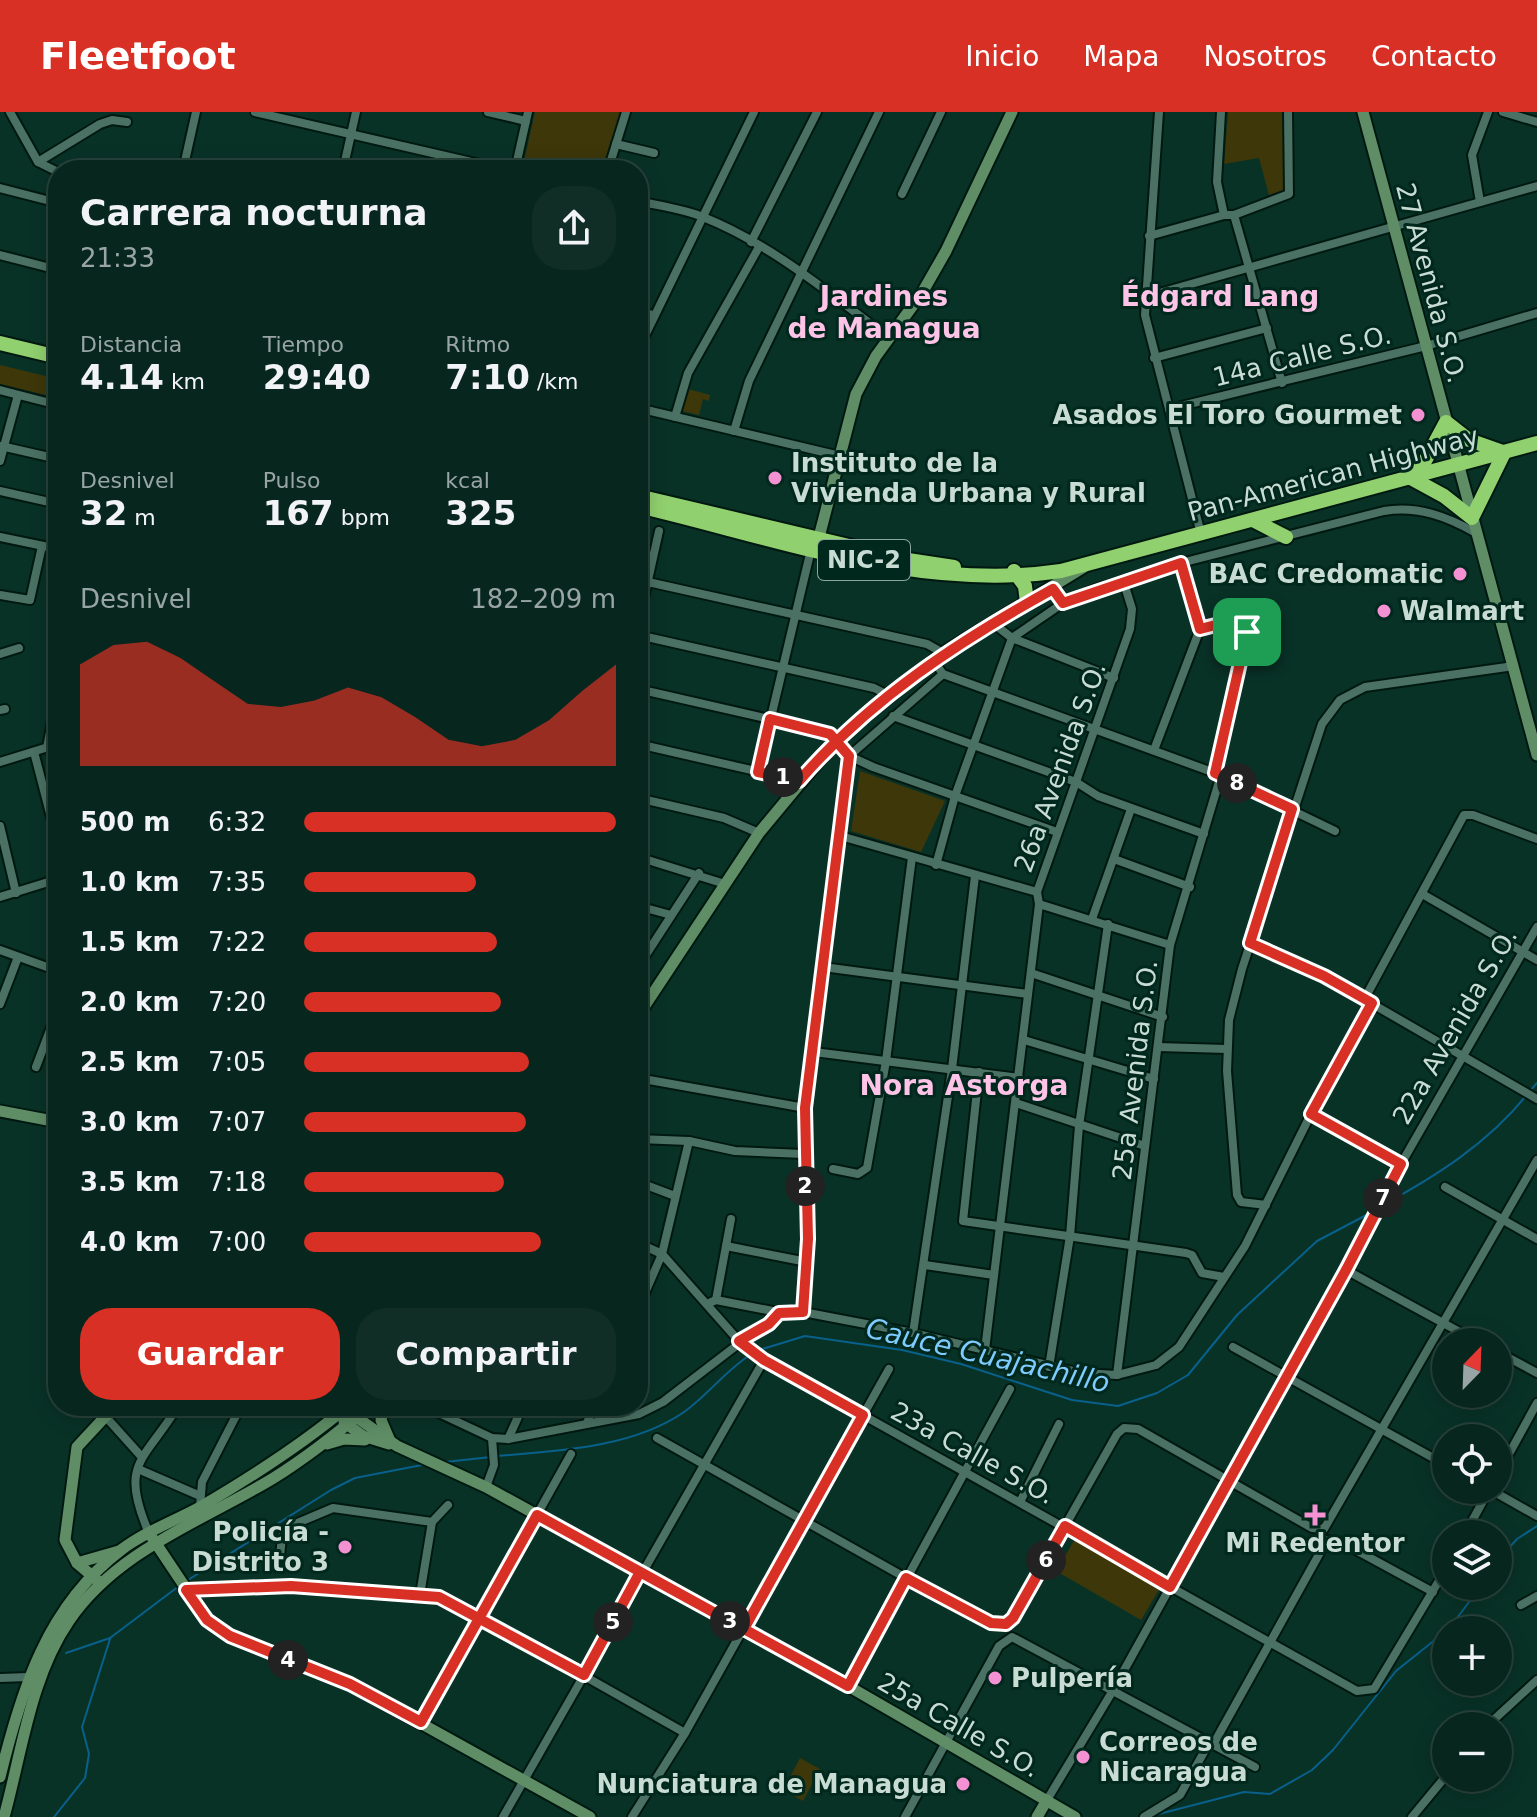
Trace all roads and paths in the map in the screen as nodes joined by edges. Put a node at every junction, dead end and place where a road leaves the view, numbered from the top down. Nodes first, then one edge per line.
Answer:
1 (196, 112) edge
2 (255, 112) edge
3 (356, 112) edge
4 (488, 112) edge
5 (626, 112) edge
6 (754, 112) edge
7 (817, 112) edge
8 (879, 112) edge
9 (941, 112) edge
10 (1012, 112) edge
11 (1159, 112) edge
12 (1221, 112) edge
13 (1288, 112) edge
14 (1363, 112) edge
15 (1488, 112) edge
16 (1503, 112) edge
17 (14, 113) edge
18 (271, 114) edge
19 (527, 117) edge
20 (127, 122) dead end
21 (1537, 122) edge
22 (351, 134) junction
23 (616, 144) junction
24 (654, 153) dead end
25 (185, 160) edge
26 (345, 160) edge
27 (463, 160) edge
28 (517, 160) edge
29 (611, 160) edge
30 (38, 162) junction
31 (48, 167) edge
32 (1537, 186) edge
33 (0, 188) edge
34 (902, 194) dead end
35 (48, 200) edge
36 (1480, 202) junction
37 (648, 204) edge
38 (1229, 215) junction
39 (704, 218) junction
40 (1394, 225) junction
41 (1149, 236) junction
42 (755, 245) junction
43 (0, 255) edge
44 (48, 267) edge
45 (1251, 268) junction
46 (803, 274) junction
47 (1145, 297) junction
48 (1537, 313) edge
49 (648, 314) edge
50 (653, 315) junction
51 (648, 327) edge
52 (1267, 328) junction
53 (888, 337) junction
54 (0, 343) edge
55 (1426, 346) junction
56 (0, 353) edge
57 (48, 355) edge
58 (1154, 358) junction
59 (48, 364) edge
60 (1282, 383) junction
61 (0, 390) edge
62 (18, 395) junction
63 (48, 402) edge
64 (1169, 409) junction
65 (648, 410) edge
66 (675, 417) junction
67 (1446, 422) junction
68 (734, 431) junction
69 (1537, 443) edge
70 (2, 446) edge
71 (1504, 453) junction
72 (840, 456) junction
73 (48, 457) edge
74 (0, 461) edge
75 (1458, 466) junction
76 (1411, 478) junction
77 (0, 491) edge
78 (648, 499) edge
79 (48, 502) edge
80 (648, 508) edge
81 (1472, 518) junction
82 (1253, 520) junction
83 (659, 531) dead end
84 (1476, 533) junction
85 (1201, 534) junction
86 (0, 537) edge
87 (1286, 537) junction
88 (42, 546) junction
89 (48, 547) edge
90 (815, 548) junction
91 (1094, 561) junction
92 (1181, 563) junction
93 (1015, 572) junction
94 (1123, 580) junction
95 (648, 582) joint
96 (1053, 589) junction
97 (0, 595) edge
98 (1027, 603) junction
99 (1063, 603) junction
100 (796, 616) junction
101 (994, 624) junction
102 (1200, 629) junction
103 (648, 637) edge
104 (1012, 638) junction
105 (19, 648) dead end
106 (0, 654) edge
107 (938, 657) junction
108 (1514, 666) junction
109 (783, 668) junction
110 (943, 674) junction
111 (1114, 678) junction
112 (648, 691) edge
113 (992, 693) junction
114 (888, 695) junction
115 (893, 716) junction
116 (770, 719) junction
117 (1096, 729) junction
118 (837, 739) junction
119 (48, 743) edge
120 (648, 746) edge
121 (974, 746) junction
122 (47, 748) joint
123 (1154, 750) junction
124 (34, 752) junction
125 (1537, 755) edge
126 (849, 756) junction
127 (0, 762) edge
128 (758, 772) junction
129 (1218, 774) junction
130 (799, 781) junction
131 (1076, 782) junction
132 (955, 796) junction
133 (648, 800) edge
134 (48, 806) edge
135 (1131, 809) junction
136 (1292, 809) junction
137 (0, 826) edge
138 (1335, 831) dead end
139 (1057, 832) junction
140 (759, 833) junction
141 (1204, 834) junction
142 (837, 835) junction
143 (1536, 837) edge
144 (912, 857) junction
145 (1114, 859) junction
146 (648, 860) edge
147 (936, 865) junction
148 (699, 873) junction
149 (975, 876) junction
150 (48, 882) edge
151 (725, 884) junction
152 (1190, 887) junction
153 (1037, 892) junction
154 (16, 893) junction
155 (1424, 895) junction
156 (0, 897) edge
157 (1039, 904) junction
158 (648, 909) edge
159 (671, 915) junction
160 (1092, 919) junction
161 (1108, 924) junction
162 (1537, 927) edge
163 (1250, 943) junction
164 (1170, 945) junction
165 (648, 946) edge
166 (0, 950) edge
167 (1523, 952) junction
168 (18, 957) junction
169 (1537, 960) edge
170 (823, 967) junction
171 (48, 968) edge
172 (1031, 973) junction
173 (895, 975) junction
174 (962, 983) junction
175 (1028, 994) junction
176 (1099, 995) junction
177 (648, 1001) edge
178 (1369, 1001) junction
179 (0, 1004) edge
180 (1163, 1017) junction
181 (48, 1035) edge
182 (1024, 1040) junction
183 (1158, 1047) junction
184 (1227, 1049) junction
185 (814, 1052) junction
186 (1464, 1056) junction
187 (1089, 1060) junction
188 (886, 1061) junction
189 (36, 1067) dead end
190 (952, 1069) junction
191 (979, 1072) junction
192 (1019, 1078) junction
193 (1154, 1079) junction
194 (648, 1080) edge
195 (1535, 1098) edge
196 (1016, 1103) junction
197 (805, 1108) junction
198 (0, 1111) edge
199 (1311, 1114) junction
200 (48, 1120) edge
201 (1079, 1126) junction
202 (648, 1139) edge
203 (689, 1141) junction
204 (1145, 1146) junction
205 (803, 1154) junction
206 (1537, 1160) edge
207 (1401, 1164) junction
208 (833, 1169) dead end
209 (648, 1186) edge
210 (1445, 1187) dead end
211 (675, 1196) junction
212 (1266, 1205) junction
213 (731, 1219) dead end
214 (1505, 1221) junction
215 (1000, 1226) junction
216 (1070, 1236) junction
217 (1537, 1239) edge
218 (1134, 1245) junction
219 (726, 1246) junction
220 (648, 1248) edge
221 (662, 1254) junction
222 (807, 1262) junction
223 (925, 1265) junction
224 (1346, 1270) junction
225 (994, 1275) junction
226 (1224, 1277) junction
227 (648, 1286) edge
228 (712, 1302) junction
229 (803, 1312) junction
230 (779, 1313) junction
231 (1445, 1324) junction
232 (1452, 1328) edge
233 (913, 1333) junction
234 (739, 1341) junction
235 (1233, 1347) dead end
236 (985, 1350) junction
237 (761, 1358) junction
238 (1512, 1360) edge
239 (1049, 1367) junction
240 (889, 1369) dead end
241 (1537, 1373) edge
242 (1117, 1375) junction
243 (1287, 1377) junction
244 (1010, 1389) dead end
245 (1537, 1403) edge
246 (648, 1406) edge
247 (863, 1415) junction
248 (105, 1416) joint
249 (170, 1416) edge
250 (237, 1416) edge
251 (335, 1416) edge
252 (347, 1416) edge
253 (358, 1416) edge
254 (382, 1416) edge
255 (445, 1416) edge
256 (518, 1416) edge
257 (590, 1416) edge
258 (613, 1416) edge
259 (351, 1422) junction
260 (587, 1423) junction
261 (1059, 1424) dead end
262 (1383, 1430) junction
263 (492, 1438) junction
264 (657, 1438) dead end
265 (508, 1439) junction
266 (375, 1441) junction
267 (394, 1444) junction
268 (319, 1447) junction
269 (1512, 1449) edge
270 (571, 1454) dead end
271 (140, 1455) junction
272 (1432, 1457) edge
273 (703, 1465) junction
274 (138, 1469) junction
275 (964, 1471) junction
276 (1229, 1481) junction
277 (486, 1487) junction
278 (199, 1501) junction
279 (1020, 1502) junction
280 (1512, 1502) edge
281 (448, 1505) dead end
282 (537, 1515) junction
283 (1537, 1516) edge
284 (804, 1520) junction
285 (432, 1522) junction
286 (1065, 1526) junction
287 (152, 1539) junction
288 (120, 1551) junction
289 (280, 1557) dead end
290 (77, 1563) junction
291 (640, 1572) junction
292 (906, 1578) junction
293 (96, 1580) junction
294 (183, 1586) junction
295 (1170, 1587) junction
296 (1432, 1591) edge
297 (1432, 1594) edge
298 (420, 1595) junction
299 (1537, 1596) edge
300 (1521, 1605) dead end
301 (480, 1617) junction
302 (744, 1629) junction
303 (1268, 1643) junction
304 (40, 1665) junction
305 (584, 1675) junction
306 (28, 1677) junction
307 (0, 1678) edge
308 (1537, 1680) edge
309 (848, 1686) junction
310 (1112, 1692) junction
311 (1502, 1712) edge
312 (421, 1722) junction
313 (685, 1733) junction
314 (947, 1744) junction
315 (1211, 1744) junction
316 (1255, 1767) dead end
317 (0, 1777) edge
318 (523, 1780) junction
319 (1433, 1792) edge
320 (1047, 1800) junction
321 (4, 1817) edge
322 (503, 1817) edge
323 (590, 1817) edge
324 (632, 1817) edge
325 (905, 1817) edge
326 (1037, 1817) edge
327 (1075, 1817) edge
328 (1144, 1817) edge
329 (1412, 1817) edge

1 - 25 street
2 - 18 street
3 - 22 street
4 - 19 street
5 - 23 street
6 - 39 street
7 - 42 street
8 - 46 street
9 - 34 street
10 - 53 main road
11 - 41 street
12 - 38 street
13 - 38 street
14 - 40 main road, 27 Avenida S.O.
15 - 36 street
16 - 21 street
17 - 30 street
18 - 22 street
19 - 28 street
20 - 30 street
22 - 26 street
22 - 27 street
23 - 24 street
23 - 29 street
30 - 31 street
32 - 36 street
33 - 35 street
36 - 40 street
37 - 39 street
38 - 41 street
38 - 45 street
39 - 42 street
39 - 50 street
40 - 45 street
40 - 55 main road, 27 Avenida S.O.
41 - 47 street
42 - 46 street
42 - 66 street
43 - 44 street
45 - 47 street
45 - 52 street
46 - 53 street
46 - 68 street
47 - 58 street
48 - 55 street, 14a Calle S.O.
49 - 50 street
50 - 51 street
52 - 58 street
52 - 60 street
53 - 72 main road
54 - 57 highway
55 - 60 street, 14a Calle S.O.
55 - 67 main road, 27 Avenida S.O.
56 - 59 highway
58 - 64 street
60 - 64 street, 14a Calle S.O.
61 - 62 street
62 - 63 street
62 - 70 street
64 - 85 street
65 - 66 street
66 - 68 street
67 - 71 highway
67 - 75 main road, 27 Avenida S.O.
67 - 76 highway
68 - 72 street
69 - 71 highway, Pan-American Highway / NIC-2
70 - 73 street
70 - 74 street
71 - 75 highway, Pan-American Highway / NIC-2
71 - 81 highway
72 - 90 main road
75 - 76 highway, Pan-American Highway / NIC-2
75 - 81 main road, 27 Avenida S.O.
76 - 81 highway
76 - 82 highway, Pan-American Highway / NIC-2
77 - 79 street
78 - 90 highway, Pan-American Highway / NIC-2
80 - 90 highway, Pan-American Highway / NIC-2
81 - 84 main road, 27 Avenida S.O.
82 - 85 highway, Pan-American Highway / NIC-2
82 - 87 highway
83 - 95 street
84 - 87 street
84 - 108 main road, 27 Avenida S.O.
85 - 91 highway, Pan-American Highway / NIC-2
86 - 88 street
87 - 92 street
88 - 89 street
88 - 97 street
90 - 93 highway, Pan-American Highway / NIC-2
90 - 100 street
91 - 93 highway, Pan-American Highway / NIC-2
91 - 96 main road
92 - 94 street
92 - 102 street
93 - 98 highway
94 - 99 street
94 - 111 street, 26a Avenida S.O.
95 - 100 street
96 - 98 main road
96 - 99 main road
98 - 101 main road
99 - 104 street
100 - 107 street
100 - 109 street
101 - 104 street
101 - 107 main road
102 - 123 street
102 - 129 street, 25a Avenida S.O.
103 - 109 street
104 - 111 street
104 - 113 street
105 - 106 street
107 - 110 street
107 - 114 main road
108 - 125 main road, 27 Avenida S.O.
108 - 136 street
109 - 114 street
109 - 116 street
110 - 113 street
110 - 115 street
111 - 117 street, 26a Avenida S.O.
112 - 116 street
113 - 117 street
113 - 121 street
114 - 118 main road
115 - 121 street
115 - 126 street
116 - 118 street
116 - 128 street
117 - 123 street
117 - 131 street, 26a Avenida S.O.
118 - 126 street
118 - 130 main road
119 - 122 street
120 - 128 street
121 - 131 street
121 - 132 street
122 - 124 street
123 - 129 street
124 - 127 street
124 - 134 street
126 - 132 street
126 - 142 street
128 - 130 street
129 - 136 street
129 - 141 street, 25a Avenida S.O.
130 - 140 main road
131 - 135 street
131 - 139 street, 26a Avenida S.O.
132 - 139 street
132 - 147 street
133 - 140 street
135 - 141 street
135 - 145 street
136 - 138 street
136 - 163 street
137 - 154 street
139 - 153 street, 26a Avenida S.O.
140 - 151 main road
141 - 152 street, 25a Avenida S.O.
142 - 144 street
142 - 170 street
143 - 155 street
144 - 147 street
144 - 173 street
145 - 152 street
145 - 160 street
146 - 148 street
147 - 149 street
148 - 151 street
148 - 159 street
149 - 153 street
149 - 174 street
150 - 154 street
151 - 177 main road
152 - 164 street, 25a Avenida S.O.
153 - 157 street, 26a Avenida S.O.
154 - 156 street
155 - 167 street
155 - 178 street
157 - 160 street
157 - 172 street, 26a Avenida S.O.
158 - 159 street
159 - 165 street
160 - 161 street
161 - 164 street
161 - 176 street
162 - 167 street, 22a Avenida S.O.
163 - 178 street
163 - 184 street
164 - 180 street, 25a Avenida S.O.
166 - 168 street
167 - 169 street
167 - 186 street, 22a Avenida S.O.
168 - 171 street
168 - 179 street
170 - 173 street
170 - 185 street
172 - 175 street, 26a Avenida S.O.
172 - 176 street
173 - 174 street
173 - 188 street
174 - 175 street
174 - 190 street
175 - 182 street, 26a Avenida S.O.
176 - 180 street
176 - 187 street
178 - 186 street
178 - 199 street
180 - 183 street, 25a Avenida S.O.
181 - 189 street
182 - 187 street
182 - 192 street, 26a Avenida S.O.
183 - 184 street
183 - 193 street, 25a Avenida S.O.
184 - 212 street
185 - 188 street
185 - 197 street
186 - 195 street
186 - 207 street, 22a Avenida S.O.
187 - 193 street
187 - 201 street
188 - 190 street
188 - 208 street
190 - 191 street
190 - 223 street
191 - 192 street
191 - 215 street
192 - 196 street, 26a Avenida S.O.
193 - 204 street, 25a Avenida S.O.
194 - 197 street
196 - 201 street
196 - 215 street, 26a Avenida S.O.
197 - 205 street
198 - 200 main road
199 - 207 street
199 - 212 street
201 - 204 street
201 - 216 street
202 - 203 street
203 - 205 street
203 - 211 street
204 - 218 street, 25a Avenida S.O.
205 - 222 street
206 - 214 street
207 - 224 street, 22a Avenida S.O.
209 - 211 street
210 - 214 street
211 - 221 street
212 - 226 street
213 - 219 street
214 - 217 street
214 - 231 street
215 - 216 street
215 - 225 street, 26a Avenida S.O.
216 - 218 street
216 - 239 street
218 - 226 street
218 - 242 street, 25a Avenida S.O.
219 - 222 street
219 - 228 street
220 - 221 street, 23a Calle S.O.
221 - 227 street
221 - 228 street, 23a Calle S.O.
222 - 229 street
223 - 225 street
223 - 233 street
224 - 231 street
224 - 243 street, 22a Avenida S.O.
225 - 236 street, 26a Avenida S.O.
226 - 242 street
228 - 230 street
228 - 234 street, 23a Calle S.O.
229 - 230 street
229 - 233 street
230 - 234 street
231 - 232 street
231 - 262 street
233 - 236 street
234 - 237 street, 23a Calle S.O.
234 - 246 street
235 - 243 street
236 - 239 street
237 - 247 street, 23a Calle S.O.
237 - 273 street
238 - 241 street
239 - 242 street
240 - 247 street
243 - 262 street
243 - 276 street, 22a Avenida S.O.
244 - 275 street
245 - 269 street
247 - 275 street, 23a Calle S.O.
247 - 284 street
248 - 271 street
248 - 290 main road
249 - 271 street
250 - 278 street
251 - 278 main road
252 - 259 main road, 25a Calle S.O.
253 - 259 main road
254 - 267 main road
255 - 263 street
256 - 265 street
257 - 260 street
258 - 260 street
259 - 266 main road, 25a Calle S.O.
259 - 267 main road, 25a Calle S.O.
259 - 268 main road
260 - 265 street
261 - 279 street
262 - 272 street
262 - 276 street
263 - 265 street
263 - 277 street
264 - 273 street
266 - 267 main road, 25a Calle S.O.
266 - 268 main road
267 - 277 main road, 25a Calle S.O.
268 - 287 main road
270 - 282 street
271 - 274 street
273 - 284 street
273 - 291 street
274 - 278 street
274 - 287 street
275 - 279 street, 23a Calle S.O.
275 - 292 street
276 - 286 street
276 - 295 street, 22a Avenida S.O.
277 - 282 main road, 25a Calle S.O.
278 - 287 main road
279 - 286 street, 23a Calle S.O.
280 - 283 street
281 - 285 street
282 - 291 main road, 25a Calle S.O.
282 - 301 street
284 - 292 street
284 - 302 street
285 - 289 street
285 - 298 street
286 - 292 street
286 - 295 street, 23a Calle S.O.
287 - 288 main road
287 - 293 main road
287 - 294 main road
288 - 290 main road
288 - 293 main road
290 - 293 main road
291 - 302 main road, 25a Calle S.O.
291 - 305 street
292 - 309 street
293 - 304 main road
293 - 304 main road
294 - 298 street
294 - 312 main road
295 - 303 street, 23a Calle S.O.
295 - 310 street, 22a Avenida S.O.
296 - 303 street
297 - 303 street, 23a Calle S.O.
298 - 301 street
299 - 300 street
301 - 305 street
301 - 312 street
302 - 309 main road, 25a Calle S.O.
302 - 313 street
303 - 315 street
304 - 306 main road
304 - 321 main road
305 - 313 street
305 - 318 street
306 - 307 street
306 - 317 main road
308 - 311 street
309 - 314 main road, 25a Calle S.O.
310 - 314 street
310 - 315 street
310 - 320 street, 22a Avenida S.O.
312 - 318 main road
313 - 324 street
314 - 320 main road, 25a Calle S.O.
314 - 325 street
315 - 316 street
315 - 328 street
318 - 322 street
318 - 323 main road
319 - 329 street
320 - 326 main road, 22a Avenida S.O.
320 - 327 main road, 25a Calle S.O.

